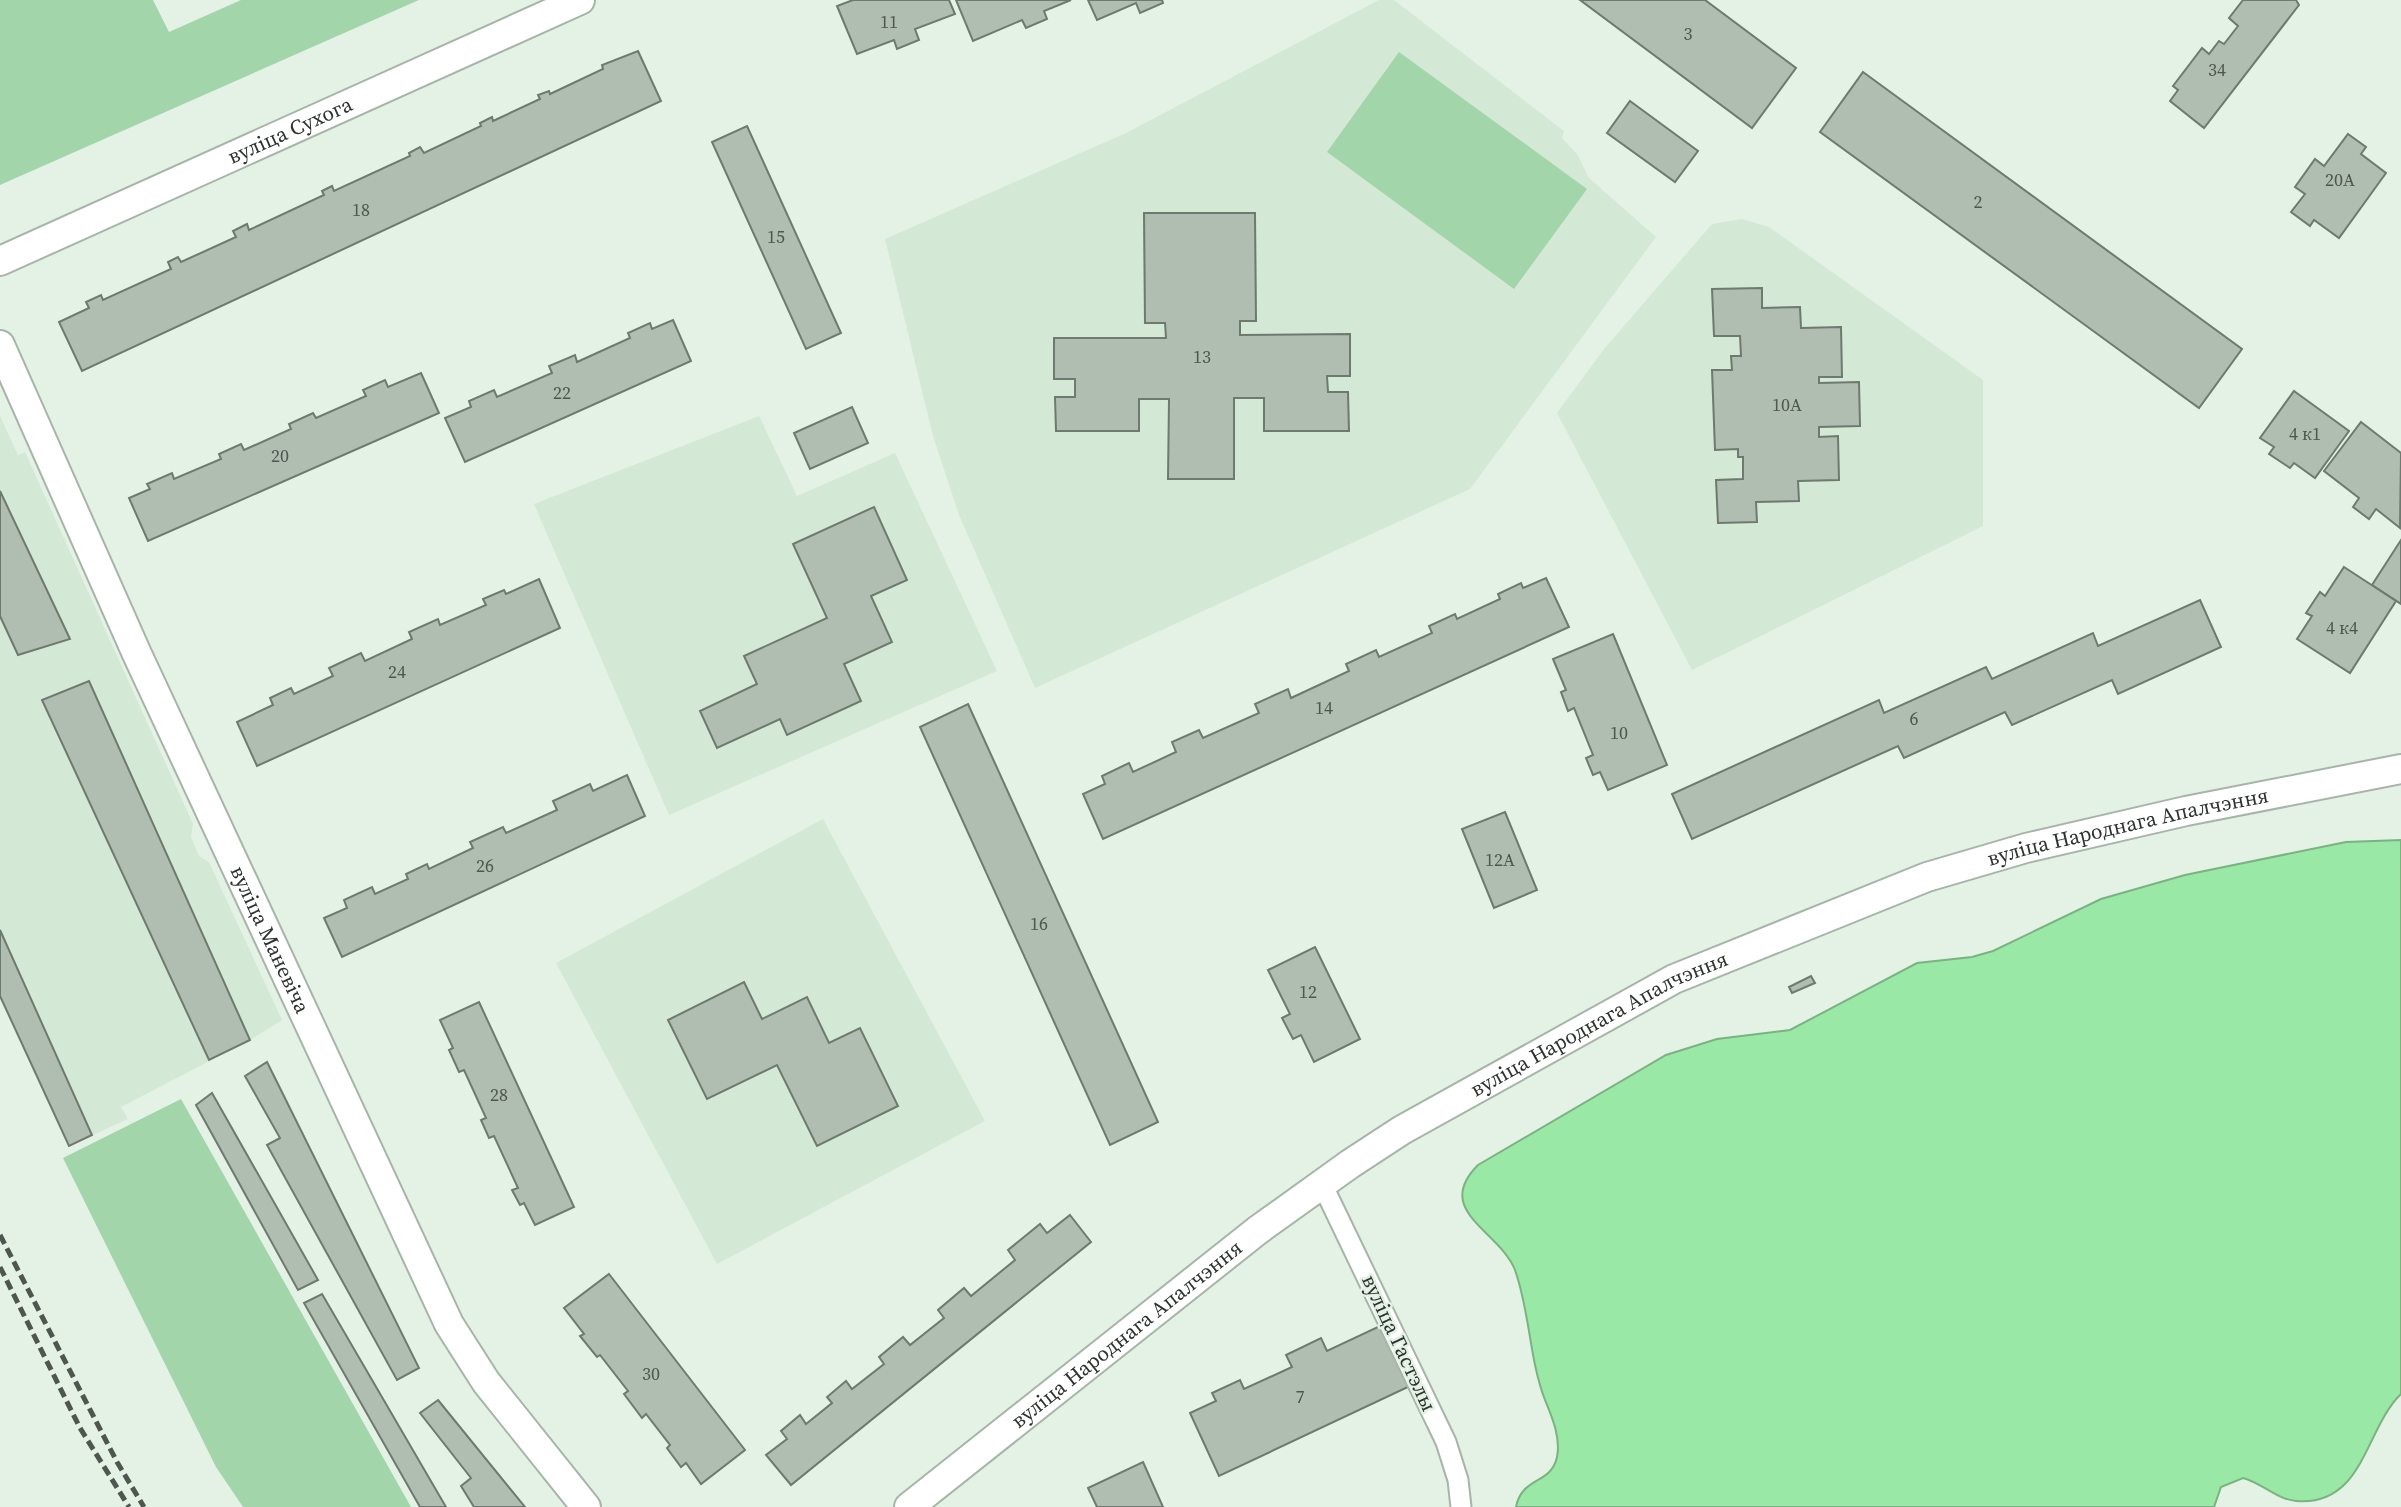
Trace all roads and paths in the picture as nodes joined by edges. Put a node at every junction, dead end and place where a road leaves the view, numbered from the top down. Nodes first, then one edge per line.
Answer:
1 (580, 0) edge
2 (0, 261) edge
3 (0, 345) edge
4 (2401, 769) edge
5 (1322, 1184) junction
6 (586, 1507) edge
7 (909, 1507) edge
8 (1461, 1507) edge

1 - 2 street, вуліца Сухога
3 - 6 street, вуліца Маневіча
4 - 5 street, вуліца Народнага Апалчэння
5 - 7 street, вуліца Народнага Апалчэння
5 - 8 street, вуліца Гастэлы

